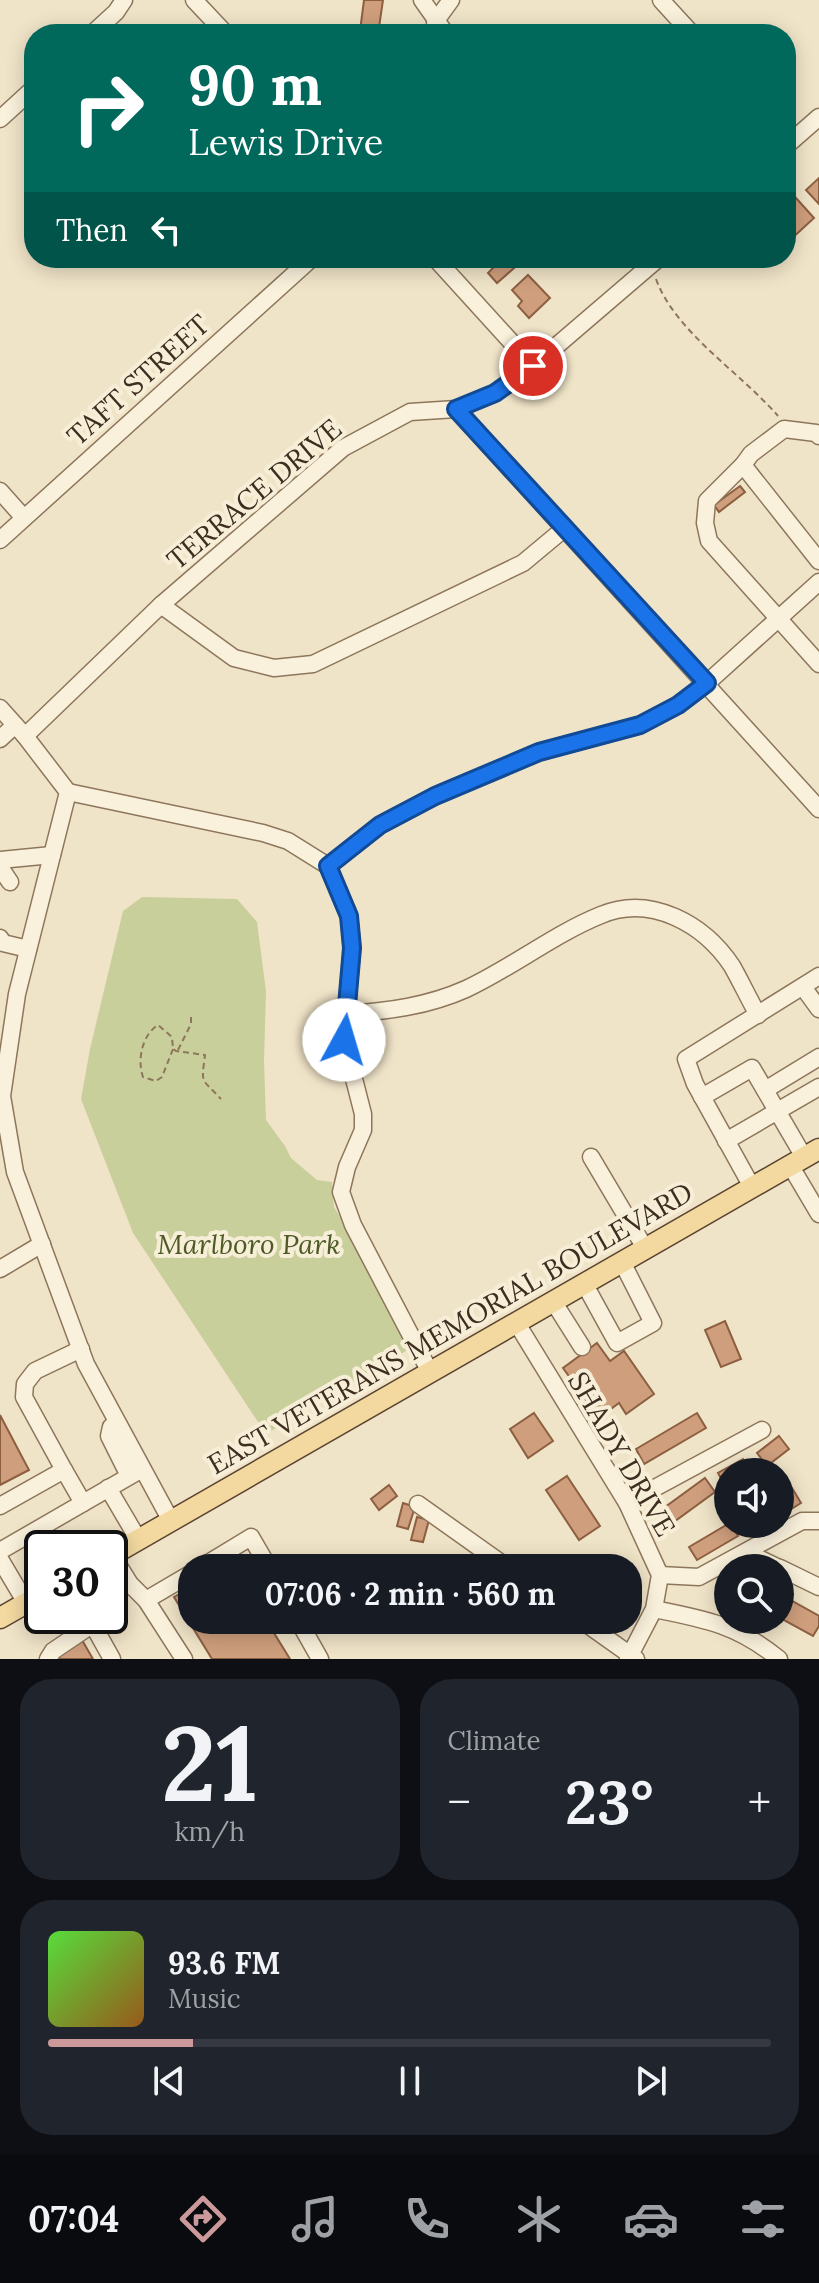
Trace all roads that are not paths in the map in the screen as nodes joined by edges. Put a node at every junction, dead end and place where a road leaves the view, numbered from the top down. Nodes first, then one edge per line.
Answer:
1 (124, 0) edge
2 (194, 0) edge
3 (422, 0) edge
4 (451, 0) edge
5 (661, 0) edge
6 (103, 24) edge
7 (217, 24) edge
8 (438, 24) edge
9 (442, 24) edge
10 (683, 24) edge
11 (24, 97) edge
12 (819, 117) edge
13 (0, 119) edge
14 (796, 135) edge
15 (301, 268) edge
16 (444, 268) edge
17 (643, 268) edge
18 (533, 366) junction
19 (456, 409) junction
20 (819, 436) edge
21 (743, 465) junction
22 (0, 491) edge
23 (24, 518) junction
24 (565, 528) junction
25 (0, 540) edge
26 (819, 561) edge
27 (819, 582) edge
28 (161, 605) junction
29 (778, 619) junction
30 (819, 664) edge
31 (707, 683) junction
32 (0, 708) edge
33 (20, 730) junction
34 (0, 739) edge
35 (68, 792) junction
36 (819, 809) edge
37 (52, 855) junction
38 (0, 860) edge
39 (328, 866) junction
40 (0, 867) edge
41 (10, 882) dead end
42 (1, 946) edge
43 (28, 949) junction
44 (819, 976) edge
45 (803, 987) junction
46 (819, 1009) edge
47 (347, 1014) junction
48 (758, 1015) junction
49 (6, 1020) edge
50 (817, 1063) edge
51 (819, 1087) edge
52 (765, 1090) junction
53 (702, 1097) junction
54 (778, 1111) junction
55 (726, 1141) junction
56 (591, 1157) dead end
57 (804, 1157) edge
58 (752, 1187) junction
59 (819, 1214) edge
60 (42, 1244) junction
61 (645, 1248) junction
62 (622, 1262) junction
63 (0, 1269) edge
64 (584, 1283) junction
65 (553, 1301) junction
66 (516, 1322) junction
67 (582, 1347) dead end
68 (81, 1349) junction
69 (430, 1372) junction
70 (762, 1430) dead end
71 (64, 1470) junction
72 (135, 1472) junction
73 (108, 1488) junction
74 (83, 1503) junction
75 (627, 1503) junction
76 (418, 1504) dead end
77 (0, 1506) edge
78 (171, 1521) junction
79 (819, 1521) edge
80 (138, 1539) junction
81 (128, 1545) edge
82 (0, 1551) edge
83 (748, 1553) joint
84 (223, 1554) edge
85 (261, 1554) edge
86 (488, 1554) edge
87 (0, 1559) edge
88 (660, 1575) junction
89 (794, 1575) edge
90 (128, 1581) edge
91 (178, 1581) edge
92 (24, 1587) edge
93 (819, 1587) edge
94 (146, 1600) junction
95 (24, 1605) edge
96 (654, 1609) junction
97 (2, 1619) edge
98 (74, 1634) edge
99 (99, 1634) edge
100 (306, 1634) edge
101 (600, 1634) edge
102 (632, 1658) edge
103 (48, 1659) edge
104 (112, 1659) edge
105 (184, 1659) edge
106 (320, 1659) edge
107 (779, 1659) edge

1 - 6 street
2 - 7 street
3 - 8 street
4 - 9 street
5 - 10 street
11 - 13 street
12 - 14 street
15 - 23 street, TAFT STREET
16 - 18 street
17 - 18 street, TERRACE DRIVE
18 - 19 street, TERRACE DRIVE
19 - 24 street
19 - 28 street, TERRACE DRIVE
20 - 21 street
21 - 26 street
21 - 29 street
22 - 23 street
23 - 25 street, TAFT STREET
24 - 28 street
24 - 31 street
27 - 29 street
28 - 33 street, TERRACE DRIVE
29 - 30 street
29 - 31 street
31 - 36 street
31 - 39 street
32 - 33 street
33 - 34 street, TERRACE DRIVE
33 - 35 street
35 - 37 street
35 - 39 street
37 - 38 street
37 - 43 street
39 - 47 street
40 - 41 street
42 - 43 street
43 - 49 street
44 - 45 street
45 - 46 street
45 - 48 street
47 - 48 street
47 - 69 street
48 - 53 street
49 - 60 street
50 - 52 street
51 - 54 street
52 - 53 street
52 - 54 street
53 - 55 street
54 - 55 street
54 - 57 street
55 - 58 street
56 - 61 street
57 - 58 main road, EAST VETERANS MEMORIAL BOULEVARD
57 - 59 street
58 - 61 main road, EAST VETERANS MEMORIAL BOULEVARD
60 - 63 street
60 - 68 street
61 - 62 main road, EAST VETERANS MEMORIAL BOULEVARD
62 - 64 main road, EAST VETERANS MEMORIAL BOULEVARD
62 - 64 street
64 - 65 main road, EAST VETERANS MEMORIAL BOULEVARD
65 - 66 main road, EAST VETERANS MEMORIAL BOULEVARD
65 - 67 street
66 - 69 main road, EAST VETERANS MEMORIAL BOULEVARD
66 - 75 street, SHADY DRIVE
68 - 71 street
68 - 72 street
69 - 78 main road, EAST VETERANS MEMORIAL BOULEVARD
70 - 75 street
71 - 74 street
71 - 77 street
72 - 73 street
72 - 78 street
73 - 74 street
73 - 80 street
74 - 82 street
75 - 88 street, SHADY DRIVE
76 - 86 street
78 - 80 main road, EAST VETERANS MEMORIAL BOULEVARD
79 - 83 street
80 - 81 main road, EAST VETERANS MEMORIAL BOULEVARD
83 - 88 street
84 - 85 street
87 - 92 street
88 - 96 street, SHADY DRIVE
89 - 93 street
90 - 94 street
91 - 94 street
94 - 105 street
95 - 97 main road
96 - 102 street, SHADY DRIVE
96 - 107 street
98 - 103 street
99 - 104 street
100 - 106 street
101 - 102 street

